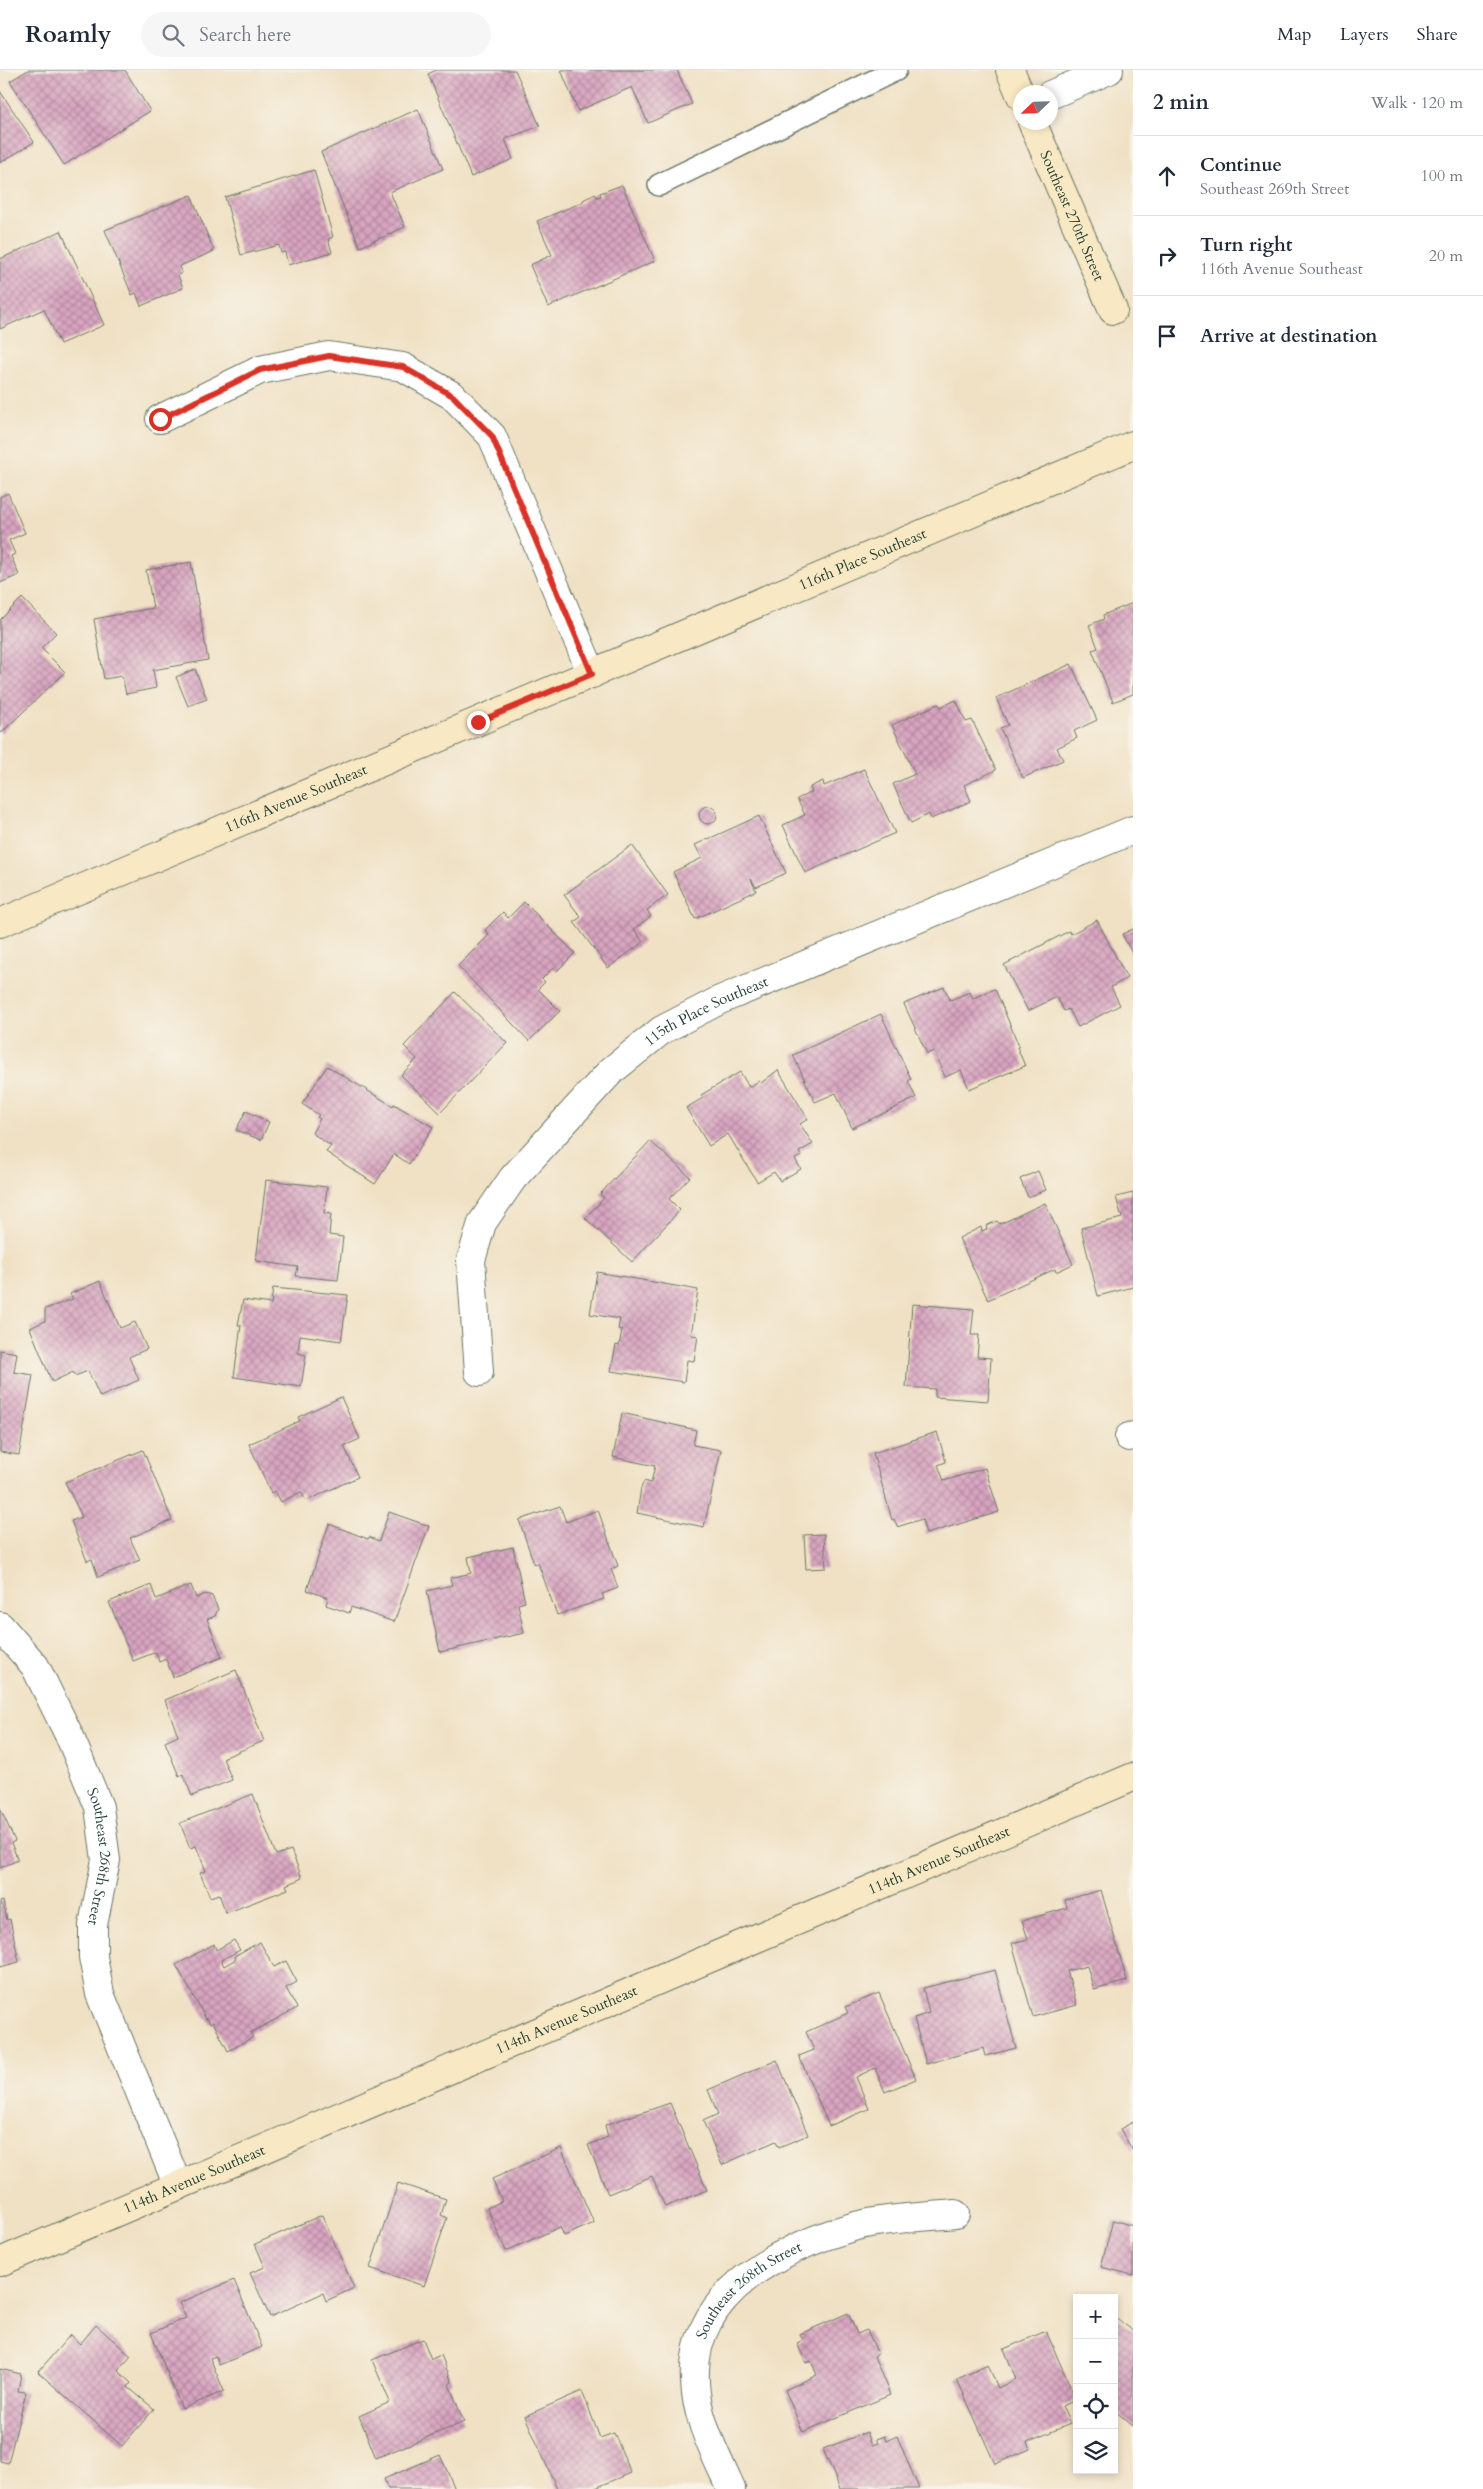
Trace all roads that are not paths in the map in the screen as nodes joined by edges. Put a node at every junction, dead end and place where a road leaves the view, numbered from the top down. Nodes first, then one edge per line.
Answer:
1 (896, 70) edge
2 (1010, 70) edge
3 (1109, 70) edge
4 (1016, 85) edge
5 (1058, 92) edge
6 (1035, 130) edge
7 (659, 185) dead end
8 (1113, 310) dead end
9 (160, 419) dead end
10 (1133, 445) edge
11 (592, 674) junction
12 (1133, 830) edge
13 (0, 923) edge
14 (479, 1372) dead end
15 (0, 1626) edge
16 (1133, 1777) edge
17 (178, 2186) junction
18 (954, 2214) dead end
19 (0, 2262) edge
20 (731, 2489) edge

1 - 7 lane
2 - 4 street
3 - 5 street
6 - 8 street, Southeast 270th Street
9 - 11 street
10 - 11 street, 116th Place Southeast
11 - 13 street, 116th Avenue Southeast
12 - 14 street, 115th Place Southeast
15 - 17 street, Southeast 268th Street
16 - 17 street, 114th Avenue Southeast
17 - 19 street, 114th Avenue Southeast
18 - 20 street, Southeast 268th Street

